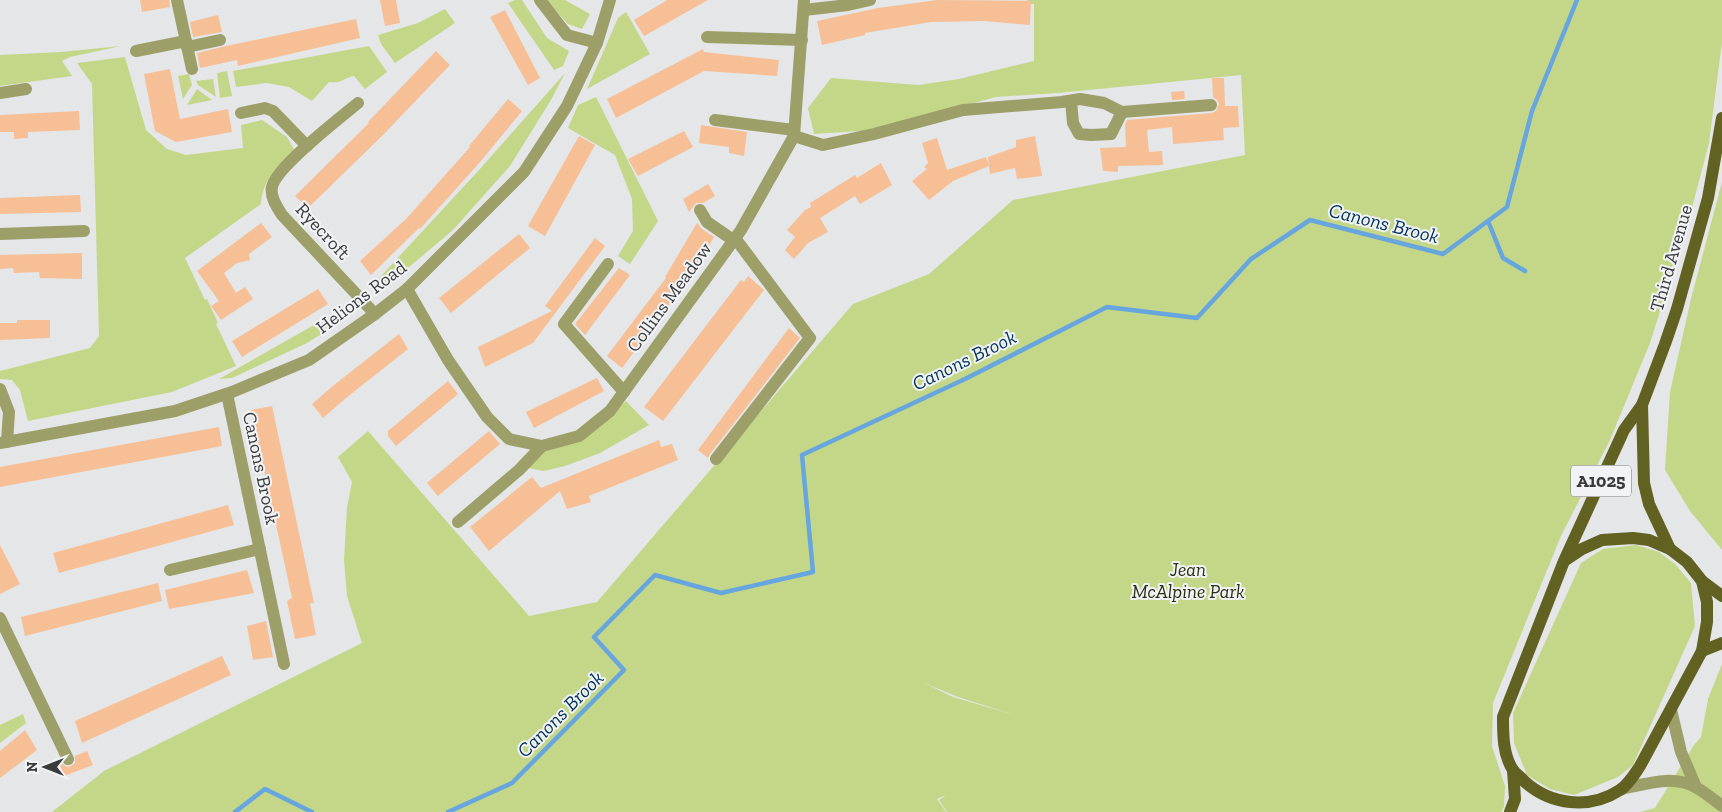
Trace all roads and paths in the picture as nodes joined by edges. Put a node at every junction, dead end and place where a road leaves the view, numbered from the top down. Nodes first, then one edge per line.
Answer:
1 (177, 0) edge
2 (540, 0) edge
3 (610, 0) edge
4 (870, 0) edge
5 (804, 5) edge
6 (707, 37) dead end
7 (220, 40) dead end
8 (802, 40) junction
9 (597, 43) junction
10 (186, 44) junction
11 (136, 51) dead end
12 (192, 69) dead end
13 (26, 90) dead end
14 (0, 93) edge
15 (1066, 101) junction
16 (358, 103) dead end
17 (1211, 105) dead end
18 (1122, 112) junction
19 (240, 113) dead end
20 (1722, 118) edge
21 (715, 120) dead end
22 (794, 133) junction
23 (307, 146) junction
24 (700, 210) dead end
25 (84, 231) dead end
26 (0, 234) edge
27 (734, 239) junction
28 (608, 264) dead end
29 (407, 289) junction
30 (374, 314) junction
31 (0, 389) edge
32 (624, 392) junction
33 (227, 394) junction
34 (1642, 405) junction
35 (4, 442) edge
36 (542, 446) junction
37 (716, 459) dead end
38 (458, 522) dead end
39 (260, 549) junction
40 (1670, 549) junction
41 (1564, 561) junction
42 (170, 570) dead end
43 (1702, 581) junction
44 (1722, 596) edge
45 (0, 618) edge
46 (1722, 643) edge
47 (1702, 651) junction
48 (284, 664) dead end
49 (1671, 710) junction
50 (68, 759) dead end
51 (1513, 770) junction
52 (1696, 787) junction
53 (1621, 789) junction
54 (1579, 804) junction
55 (1722, 806) edge
56 (1510, 812) edge
57 (1566, 812) edge

1 - 10 street
2 - 9 street
3 - 9 street, Helions Road
4 - 5 street, Collins Meadow
5 - 8 street, Collins Meadow
6 - 8 street
7 - 10 street
8 - 22 street, Collins Meadow
9 - 29 street, Helions Road
10 - 11 street
10 - 12 street
13 - 14 street
15 - 18 street
15 - 18 street
15 - 22 street
16 - 23 street, Ryecroft
17 - 18 street
19 - 23 street
20 - 34 main road, Third Avenue / A1025
21 - 22 street
22 - 27 street, Collins Meadow
23 - 30 street, Ryecroft
24 - 27 street
25 - 26 street
27 - 32 street, Collins Meadow
27 - 37 street
28 - 32 street
29 - 30 street, Helions Road
29 - 36 street, Collins Meadow
30 - 33 street, Helions Road
31 - 35 street
32 - 36 street, Collins Meadow
33 - 35 street, Helions Road
33 - 39 street, Canons Brook
34 - 40 main road, Third Avenue / A1025
34 - 41 main road, Third Avenue / A1025
36 - 38 street
39 - 42 street, Canons Brook
39 - 48 street, Canons Brook
40 - 41 main road
40 - 43 main road
41 - 51 main road, Third Avenue
43 - 44 main road
43 - 47 main road
45 - 50 street
46 - 47 main road
47 - 49 main road
49 - 52 street
49 - 53 main road
51 - 54 main road
51 - 56 main road
52 - 53 street
52 - 55 street
53 - 54 main road
54 - 57 main road

